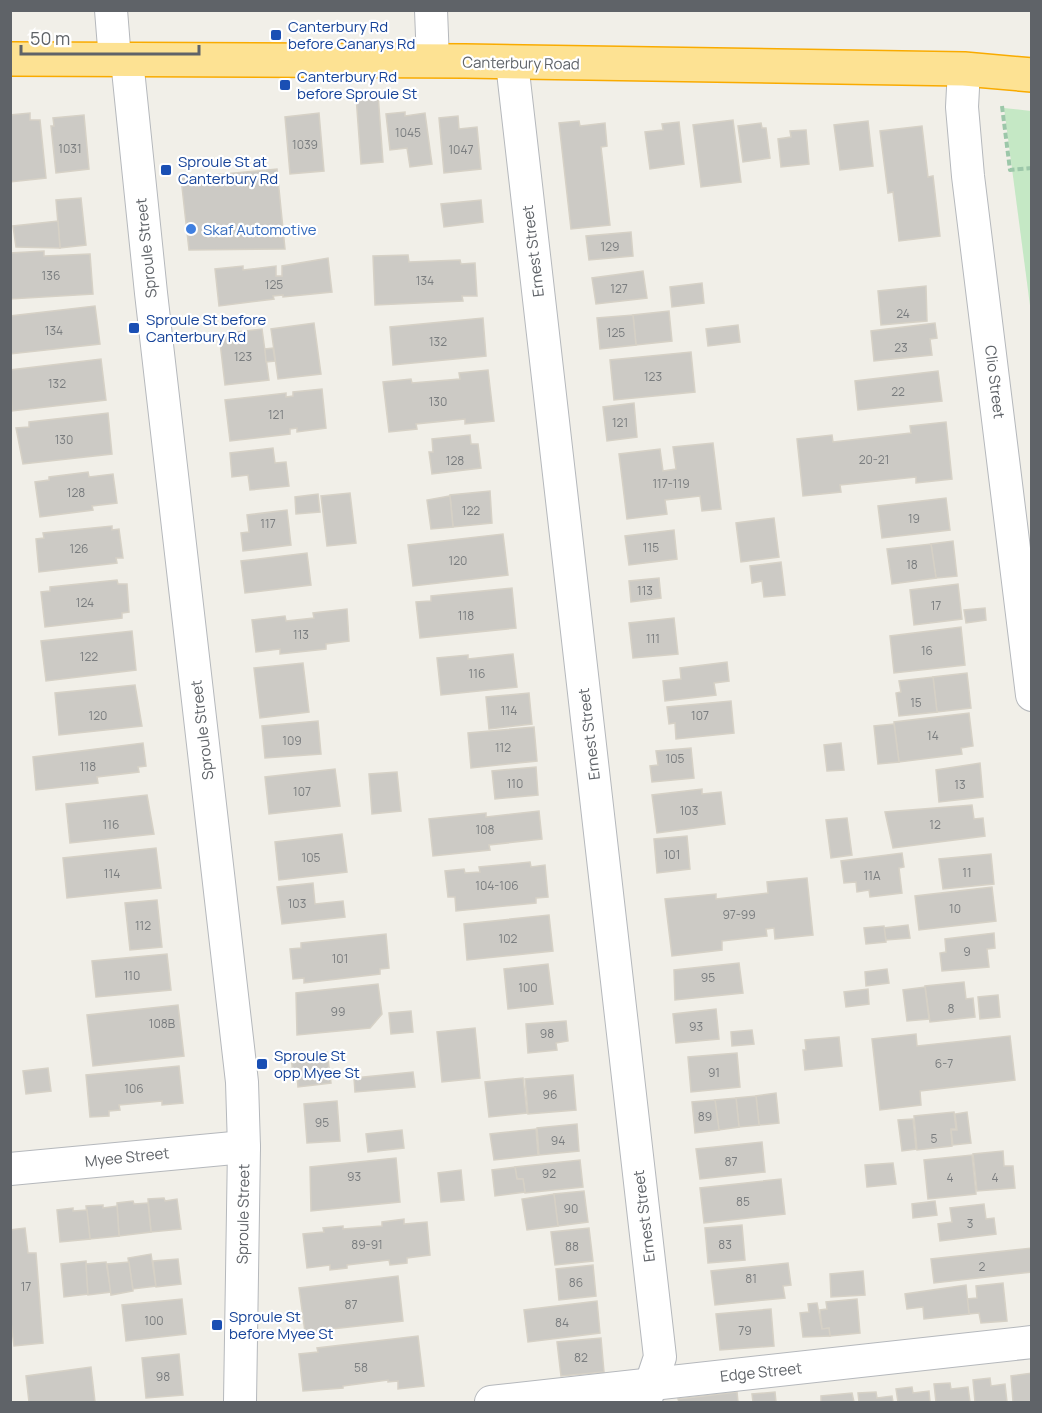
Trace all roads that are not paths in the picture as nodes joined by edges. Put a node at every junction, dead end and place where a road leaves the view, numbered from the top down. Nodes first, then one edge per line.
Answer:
1 (111, 10) edge
2 (431, 10) edge
3 (10, 59) edge
4 (121, 60) junction
5 (433, 61) junction
6 (512, 63) junction
7 (964, 69) junction
8 (1032, 75) edge
9 (1032, 695) edge
10 (244, 1147) junction
11 (10, 1169) edge
12 (1032, 1342) edge
13 (648, 1393) edge
14 (240, 1402) edge
15 (490, 1402) edge

1 - 4 street, Sproule Street
2 - 5 street
3 - 4 highway, Canterbury Road
4 - 5 highway, Canterbury Road
4 - 10 street, Sproule Street
5 - 6 highway, Canterbury Road
6 - 7 highway, Canterbury Road
6 - 13 street, Ernest Street
7 - 8 highway, Canterbury Road
7 - 9 street, Clio Street
10 - 11 street, Myee Street
10 - 14 street, Sproule Street
12 - 13 street, Edge Street
13 - 15 street, Edge Street

